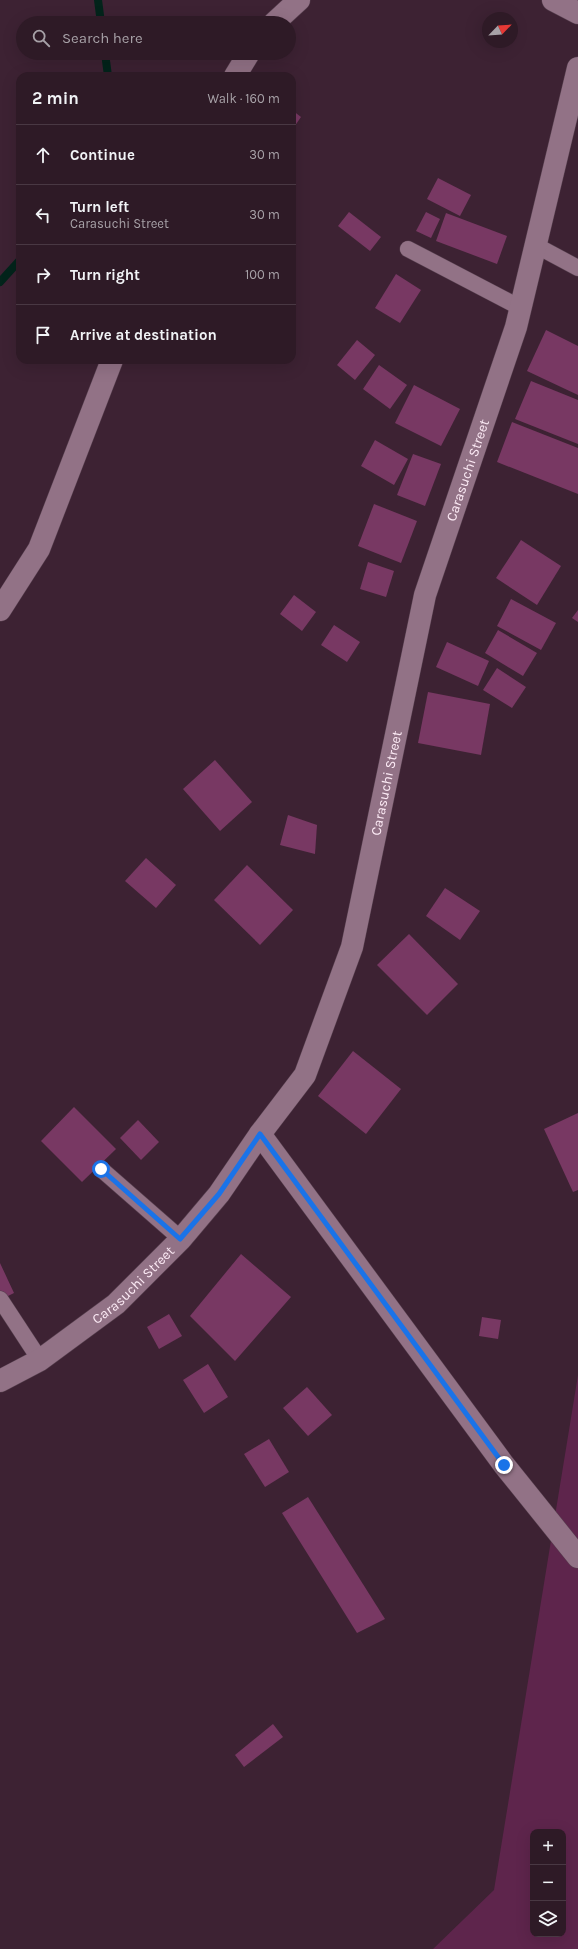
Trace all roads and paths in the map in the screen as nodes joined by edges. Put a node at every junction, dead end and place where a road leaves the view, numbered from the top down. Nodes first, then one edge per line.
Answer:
1 (299, 0) edge
2 (553, 0) edge
3 (578, 13) edge
4 (282, 16) edge
5 (245, 60) edge
6 (578, 68) edge
7 (237, 72) edge
8 (537, 246) junction
9 (408, 249) dead end
10 (578, 268) edge
11 (521, 308) junction
12 (110, 364) edge
13 (0, 610) edge
14 (260, 1134) junction
15 (101, 1169) dead end
16 (180, 1239) junction
17 (0, 1299) edge
18 (40, 1360) junction
19 (0, 1381) edge
20 (578, 1557) edge

1 - 4 street
2 - 3 street
5 - 7 street
6 - 8 street, Carasuchi Street
8 - 10 lane
8 - 11 street, Carasuchi Street
9 - 11 lane
11 - 14 street, Carasuchi Street
12 - 13 street
14 - 16 street, Carasuchi Street
14 - 20 street
15 - 16 lane
16 - 18 street, Carasuchi Street
17 - 18 lane
18 - 19 street, Carasuchi Street

